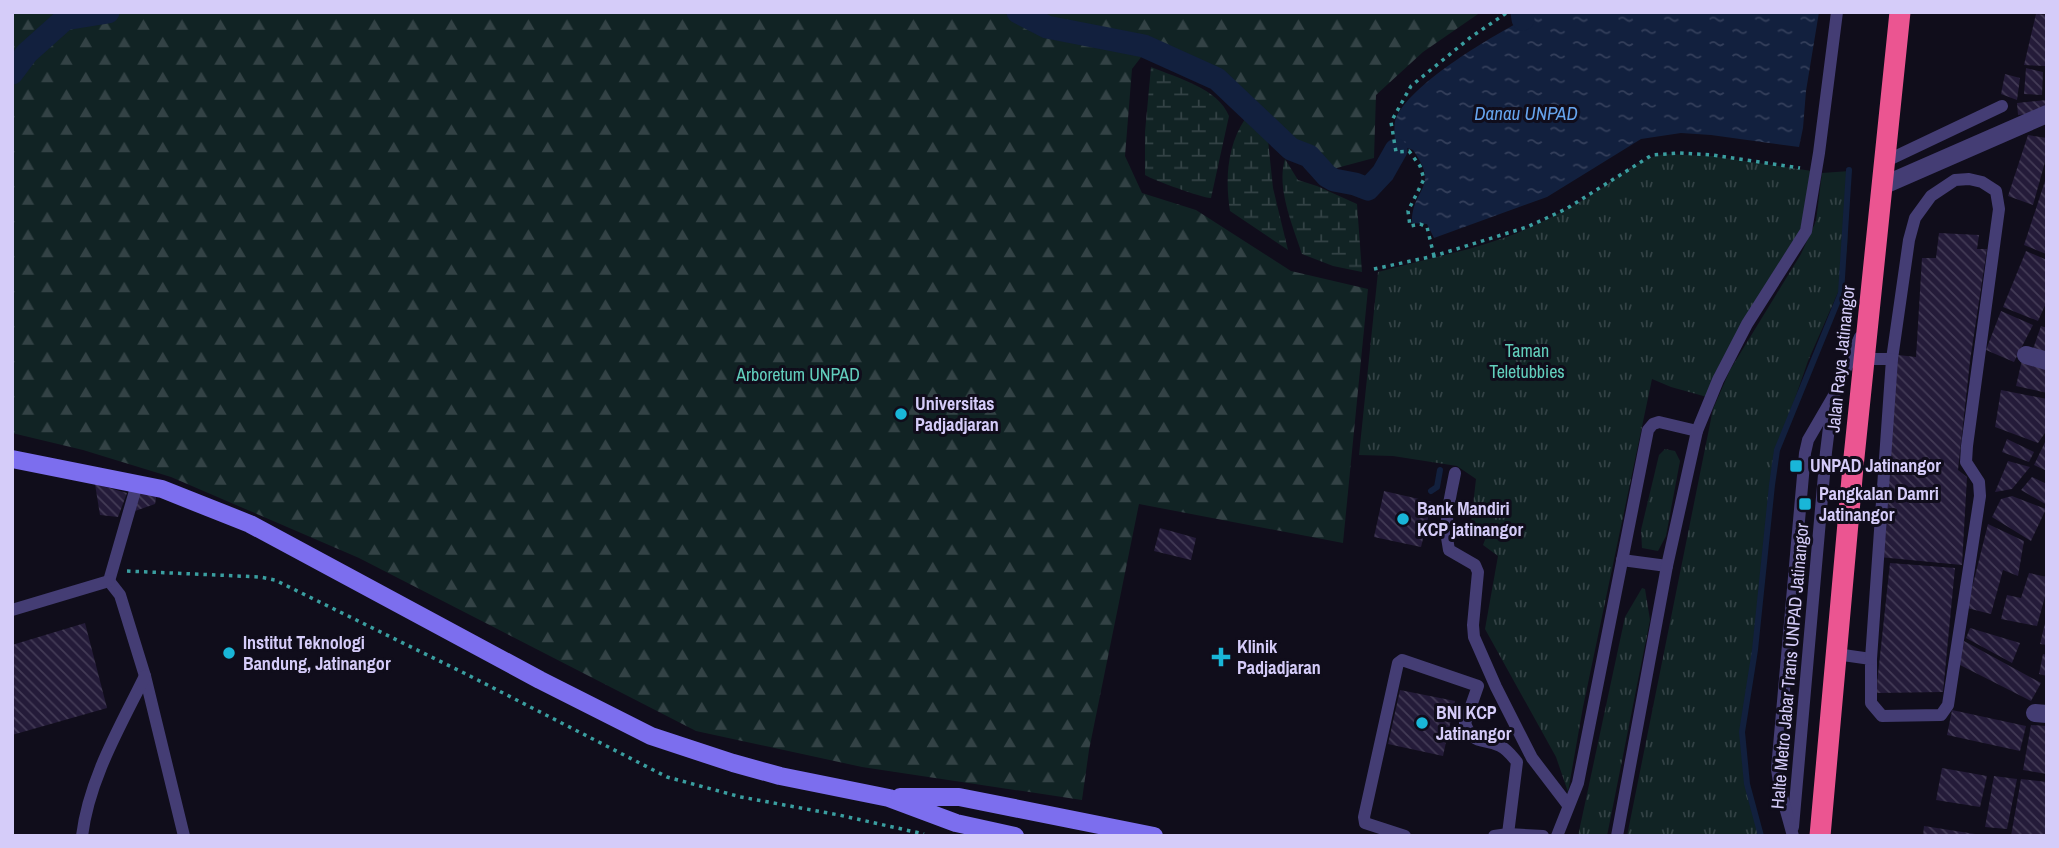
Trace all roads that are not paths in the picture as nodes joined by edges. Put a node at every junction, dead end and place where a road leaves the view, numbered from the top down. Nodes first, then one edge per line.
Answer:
1 (1837, 12) edge
2 (1900, 12) edge
3 (2002, 106) dead end
4 (2047, 114) edge
5 (1884, 162) junction
6 (1882, 186) junction
7 (1869, 318) junction
8 (2026, 355) dead end
9 (1865, 359) junction
10 (1892, 359) junction
11 (2047, 361) edge
12 (1833, 397) junction
13 (1697, 431) junction
14 (12, 459) edge
15 (1455, 473) dead end
16 (136, 484) junction
17 (1622, 560) junction
18 (1667, 566) junction
19 (110, 576) junction
20 (12, 610) edge
21 (1836, 654) junction
22 (1871, 659) junction
23 (145, 676) junction
24 (889, 798) junction
25 (1568, 805) junction
26 (1508, 834) junction
27 (1793, 835) edge
28 (82, 836) edge
29 (184, 836) edge
30 (1016, 836) edge
31 (1154, 836) edge
32 (1405, 836) edge
33 (1494, 836) edge
34 (1543, 836) edge
35 (1557, 836) edge
36 (1616, 836) edge
37 (1820, 836) edge

1 - 13 lane
2 - 5 highway, Jalan Raya Jatinangor
3 - 5 lane
4 - 6 street
5 - 6 highway, Jalan Raya Jatinangor
6 - 7 highway, Jalan Raya Jatinangor
7 - 9 highway, Jalan Raya Jatinangor
7 - 12 lane
8 - 11 street
9 - 10 lane
9 - 21 highway, Jalan Raya Jatinangor
10 - 22 lane
10 - 22 lane
12 - 27 lane, Halte Metro Jabar Trans UNPAD Jatinangor
12 - 27 lane, Halte Metro Jabar Trans UNPAD Jatinangor
13 - 17 lane
13 - 18 lane
14 - 16 main road
15 - 25 lane
16 - 19 lane
16 - 24 main road
17 - 18 lane
17 - 25 lane
18 - 36 lane
19 - 20 lane
19 - 23 lane
21 - 22 lane
21 - 37 highway, Jalan Raya Jatinangor
23 - 28 lane
23 - 29 lane
24 - 30 main road
24 - 31 main road
25 - 35 lane
26 - 32 lane
26 - 33 lane
26 - 34 lane

